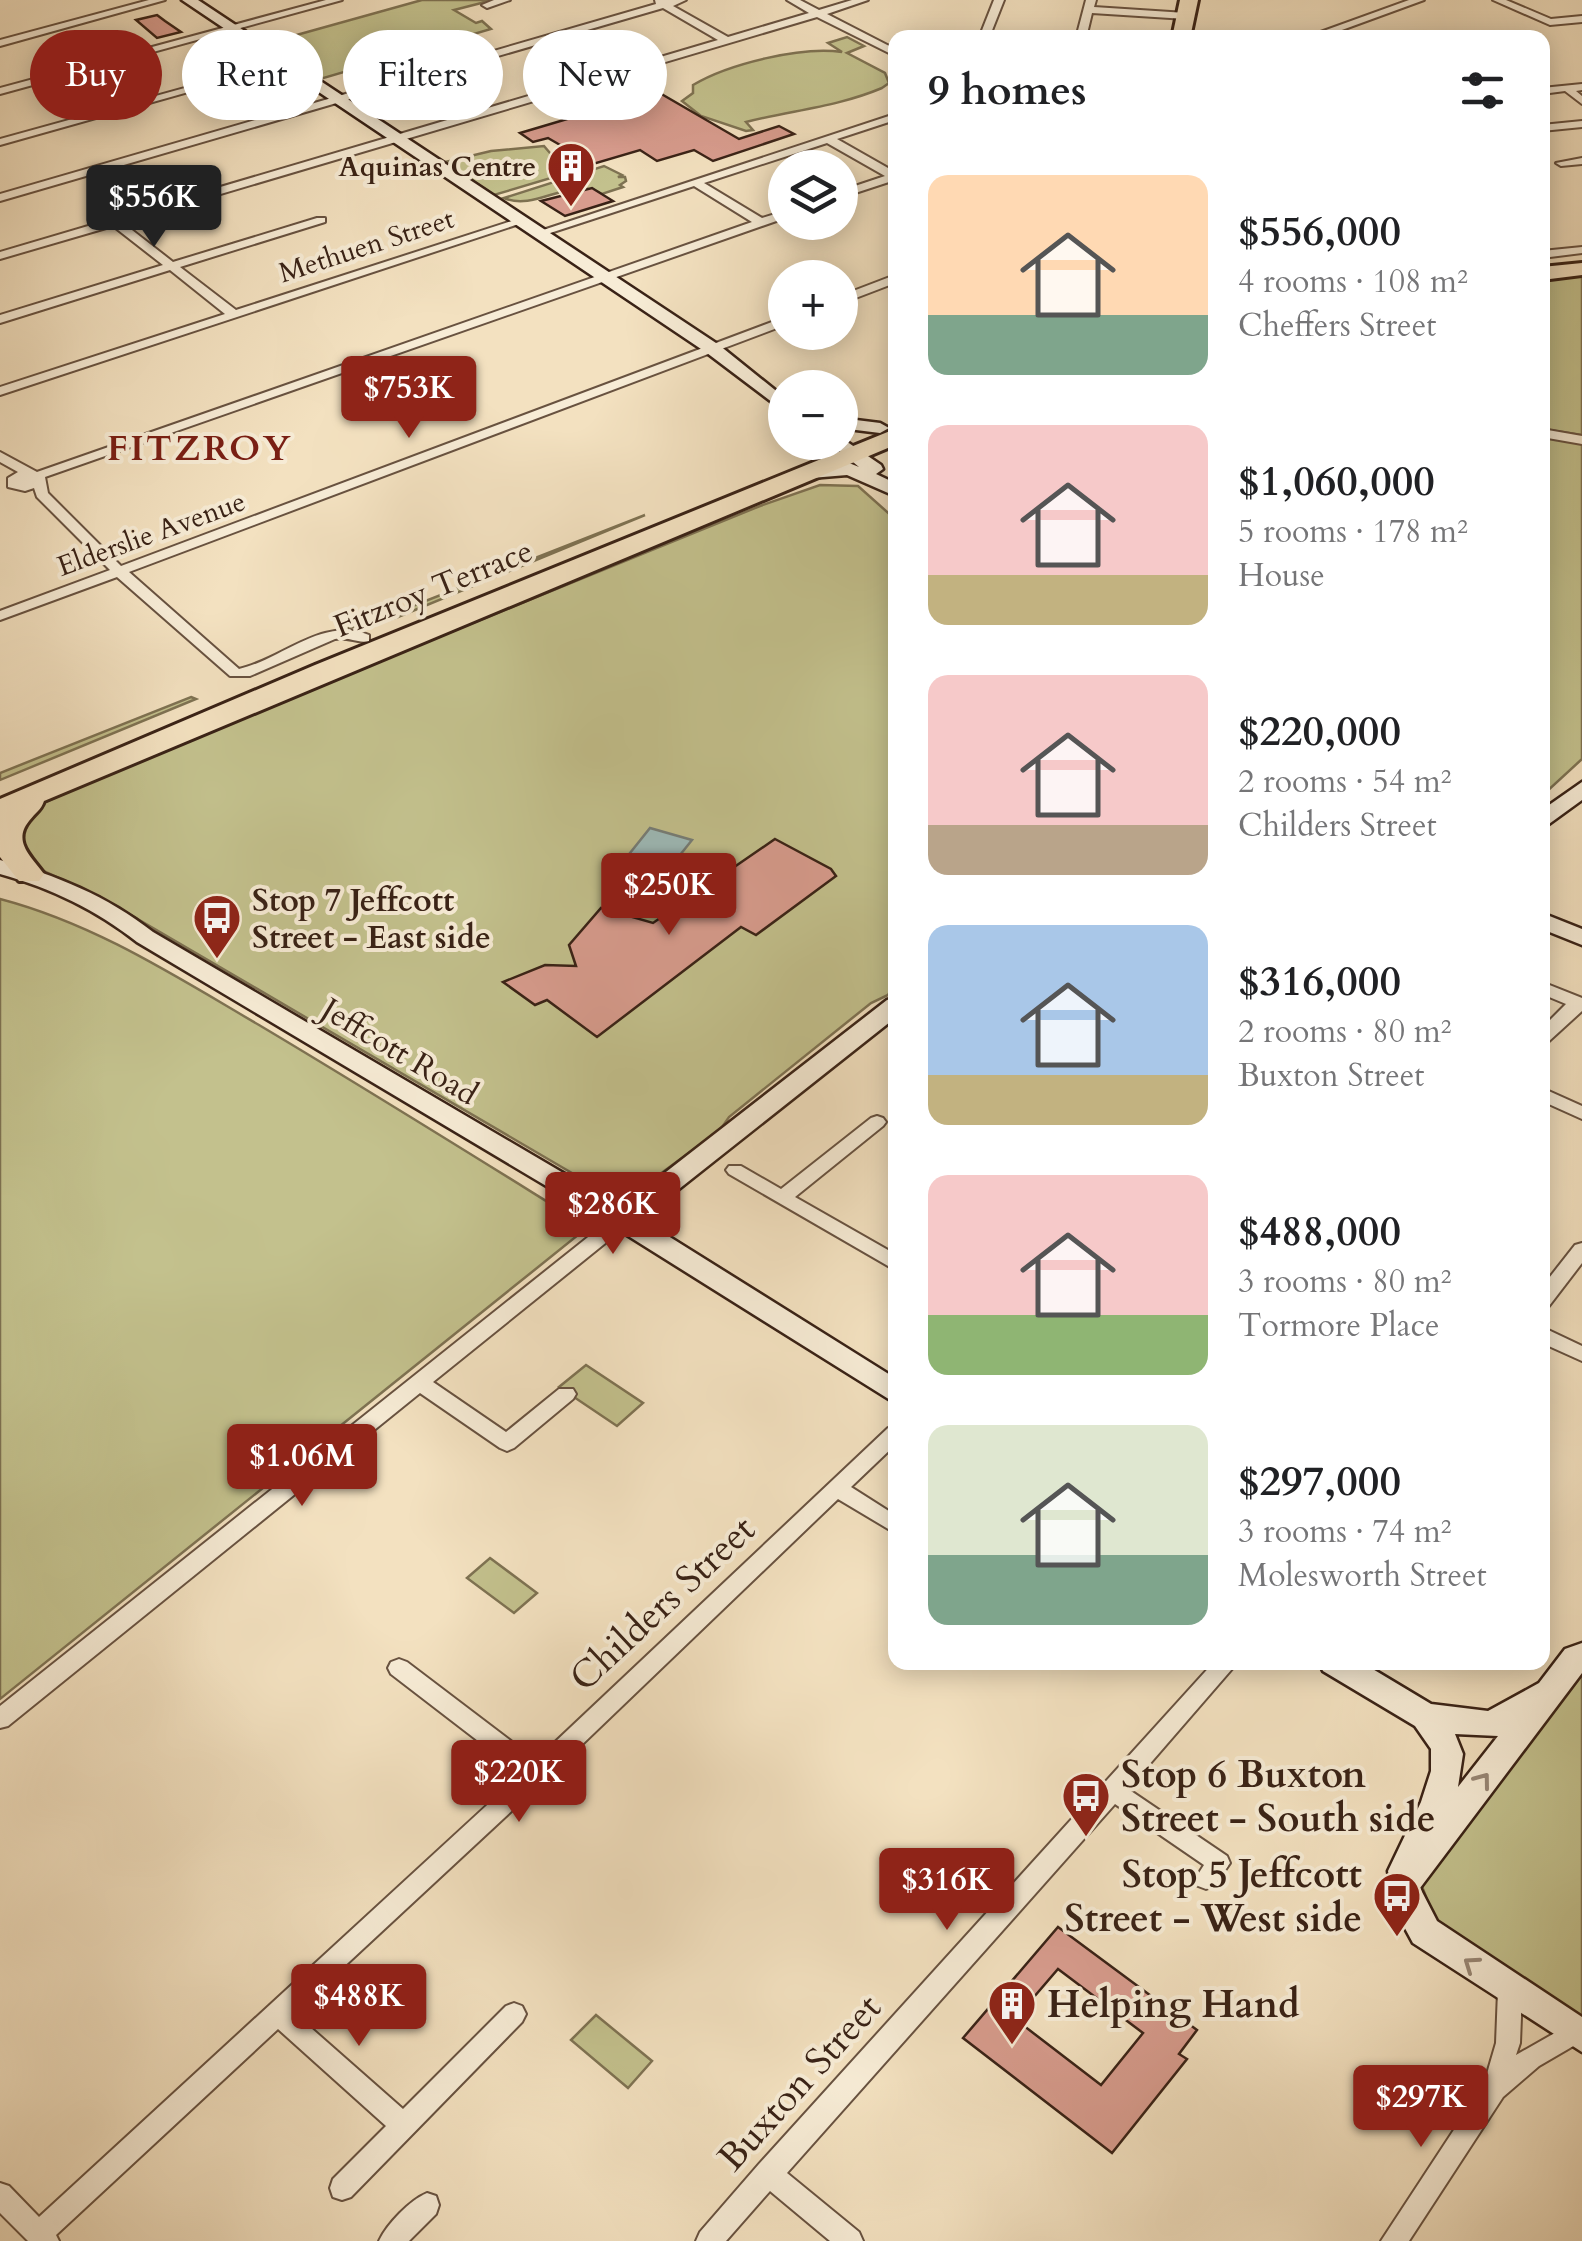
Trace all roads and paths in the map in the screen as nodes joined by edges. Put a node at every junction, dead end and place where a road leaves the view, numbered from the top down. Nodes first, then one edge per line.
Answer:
1 (160, 0) edge
2 (176, 0) edge
3 (188, 0) edge
4 (337, 0) edge
5 (505, 0) edge
6 (681, 0) edge
7 (792, 0) edge
8 (863, 0) edge
9 (999, 0) edge
10 (1419, 0) edge
11 (1498, 0) edge
12 (660, 2) edge
13 (487, 5) dead end
14 (1090, 5) edge
15 (1194, 8) edge
16 (818, 14) junction
17 (1582, 19) edge
18 (227, 30) junction
19 (987, 30) edge
20 (1084, 30) edge
21 (1332, 30) edge
22 (728, 41) junction
23 (182, 42) edge
24 (0, 43) edge
25 (888, 49) edge
26 (1582, 87) edge
27 (1567, 88) junction
28 (0, 91) edge
29 (1550, 91) edge
30 (182, 92) edge
31 (323, 92) edge
32 (335, 100) junction
33 (1582, 101) edge
34 (888, 119) edge
35 (1582, 124) edge
36 (1550, 127) edge
37 (829, 139) junction
38 (394, 140) junction
39 (0, 142) edge
40 (1582, 161) edge
41 (1562, 163) dead end
42 (888, 173) edge
43 (888, 179) edge
44 (695, 182) junction
45 (858, 189) edge
46 (0, 198) edge
47 (768, 219) edge
48 (321, 220) dead end
49 (115, 222) junction
50 (519, 222) junction
51 (760, 222) junction
52 (538, 234) junction
53 (1582, 250) edge
54 (1550, 254) edge
55 (0, 256) edge
56 (1582, 265) edge
57 (171, 266) junction
58 (1550, 269) edge
59 (601, 276) junction
60 (888, 282) edge
61 (858, 293) edge
62 (232, 314) junction
63 (0, 319) edge
64 (768, 328) edge
65 (718, 353) junction
66 (768, 384) edge
67 (0, 391) edge
68 (768, 394) edge
69 (1550, 434) edge
70 (858, 439) edge
71 (858, 439) edge
72 (1582, 440) edge
73 (0, 456) edge
74 (817, 460) edge
75 (817, 460) edge
76 (888, 462) edge
77 (799, 470) junction
78 (888, 480) edge
79 (22, 482) edge
80 (888, 487) edge
81 (662, 517) junction
82 (692, 519) junction
83 (594, 560) junction
84 (120, 572) junction
85 (471, 595) junction
86 (0, 616) edge
87 (452, 618) junction
88 (364, 638) junction
89 (324, 670) junction
90 (214, 700) junction
91 (64, 780) junction
92 (1582, 789) edge
93 (0, 792) edge
94 (0, 810) edge
95 (1550, 815) edge
96 (14, 870) edge
97 (0, 884) edge
98 (1550, 909) edge
99 (1582, 923) edge
100 (1550, 924) edge
101 (145, 938) junction
102 (1582, 938) edge
103 (1550, 991) edge
104 (1580, 1004) edge
105 (888, 1011) edge
106 (1550, 1031) edge
107 (1550, 1098) edge
108 (1582, 1114) edge
109 (877, 1122) dead end
110 (736, 1170) dead end
111 (783, 1197) junction
112 (623, 1219) junction
113 (1582, 1250) edge
114 (888, 1259) edge
115 (1550, 1290) edge
116 (1550, 1338) edge
117 (1582, 1354) edge
118 (420, 1382) junction
119 (888, 1388) edge
120 (566, 1394) dead end
121 (888, 1440) edge
122 (837, 1488) junction
123 (888, 1521) edge
124 (1582, 1656) edge
125 (399, 1668) dead end
126 (1221, 1670) edge
127 (1347, 1670) edge
128 (1555, 1686) junction
129 (1426, 1717) junction
130 (0, 1719) edge
131 (537, 1772) junction
132 (1112, 1790) junction
133 (1219, 1863) dead end
134 (1402, 1884) junction
135 (1510, 1991) junction
136 (278, 2014) junction
137 (514, 2014) dead end
138 (1579, 2034) edge
139 (1494, 2089) junction
140 (404, 2126) junction
141 (768, 2173) junction
142 (342, 2188) dead end
143 (0, 2195) edge
144 (427, 2205) dead end
145 (43, 2238) edge
146 (392, 2241) edge
147 (709, 2241) edge
148 (850, 2241) edge
149 (1394, 2241) edge

1 - 24 street
2 - 18 main road
3 - 18 main road
4 - 18 street
5 - 13 street
6 - 12 street
7 - 16 street
8 - 16 street
9 - 19 street
10 - 21 street
11 - 17 street
12 - 22 street
12 - 32 street
14 - 15 street
14 - 20 street
16 - 22 street
16 - 25 street
22 - 38 street
23 - 28 street
26 - 27 street
27 - 29 street
27 - 33 street
30 - 39 street
31 - 32 main road
32 - 38 main road
32 - 46 street
34 - 37 street
35 - 36 street
37 - 42 street
37 - 44 street
38 - 49 street
38 - 50 main road
40 - 41 street
43 - 45 street
44 - 51 street
44 - 52 street
47 - 51 street
48 - 57 street
49 - 55 street
49 - 57 street
50 - 52 main road
50 - 62 street, Methuen Street
51 - 59 street
52 - 59 main road
53 - 54 street
56 - 58 highway
57 - 62 street
57 - 63 street
59 - 65 main road
59 - 79 street
60 - 61 street
62 - 67 street, Methuen Street
64 - 65 street, Elderslie Avenue
65 - 66 main road
65 - 68 main road
65 - 84 street, Elderslie Avenue
69 - 72 street
70 - 76 main road
71 - 78 main road
73 - 79 street
74 - 77 highway, Fitzroy Terrace
75 - 77 highway
77 - 80 main road
77 - 81 highway, Fitzroy Terrace
77 - 82 highway, Fitzroy Terrace
79 - 84 street
81 - 82 highway
81 - 85 highway, Fitzroy Terrace
82 - 83 highway, Fitzroy Terrace
83 - 85 highway
83 - 87 highway, Fitzroy Terrace
84 - 86 street, Elderslie Avenue
84 - 88 street
85 - 88 highway, Fitzroy Terrace
87 - 88 highway
87 - 89 highway, Fitzroy Terrace
88 - 90 highway, Fitzroy Terrace
89 - 90 highway
89 - 91 highway, Fitzroy Terrace
90 - 93 highway, Fitzroy Terrace
91 - 94 highway, Fitzroy Terrace
91 - 96 highway
92 - 95 main road
96 - 101 main road, Jeffcott Road
97 - 101 main road, Jeffcott Road
98 - 99 main road
100 - 102 main road
101 - 112 main road, Jeffcott Road
103 - 104 street
104 - 106 street
105 - 112 main road
107 - 108 street
109 - 111 street
110 - 111 street
111 - 114 street
112 - 118 street
112 - 119 main road, Jeffcott Road
113 - 115 street
116 - 117 street
118 - 120 street
118 - 130 street
121 - 122 street, Childers Street
122 - 123 street
122 - 131 street, Childers Street
124 - 128 main road
125 - 131 street
126 - 132 street, Buxton Street
127 - 129 main road
128 - 129 main road
134 -> 128 main road
129 - 134 main road
131 - 136 street, Childers Street
132 - 133 street
132 - 141 street, Buxton Street
135 -> 134 main road
135 - 138 main road
135 - 139 street
136 - 140 street
136 - 145 street, Childers Street
137 - 140 street
138 - 139 street
139 - 149 street
140 - 142 street
141 - 147 street, Buxton Street
141 - 148 street
143 - 145 street
144 - 146 street

